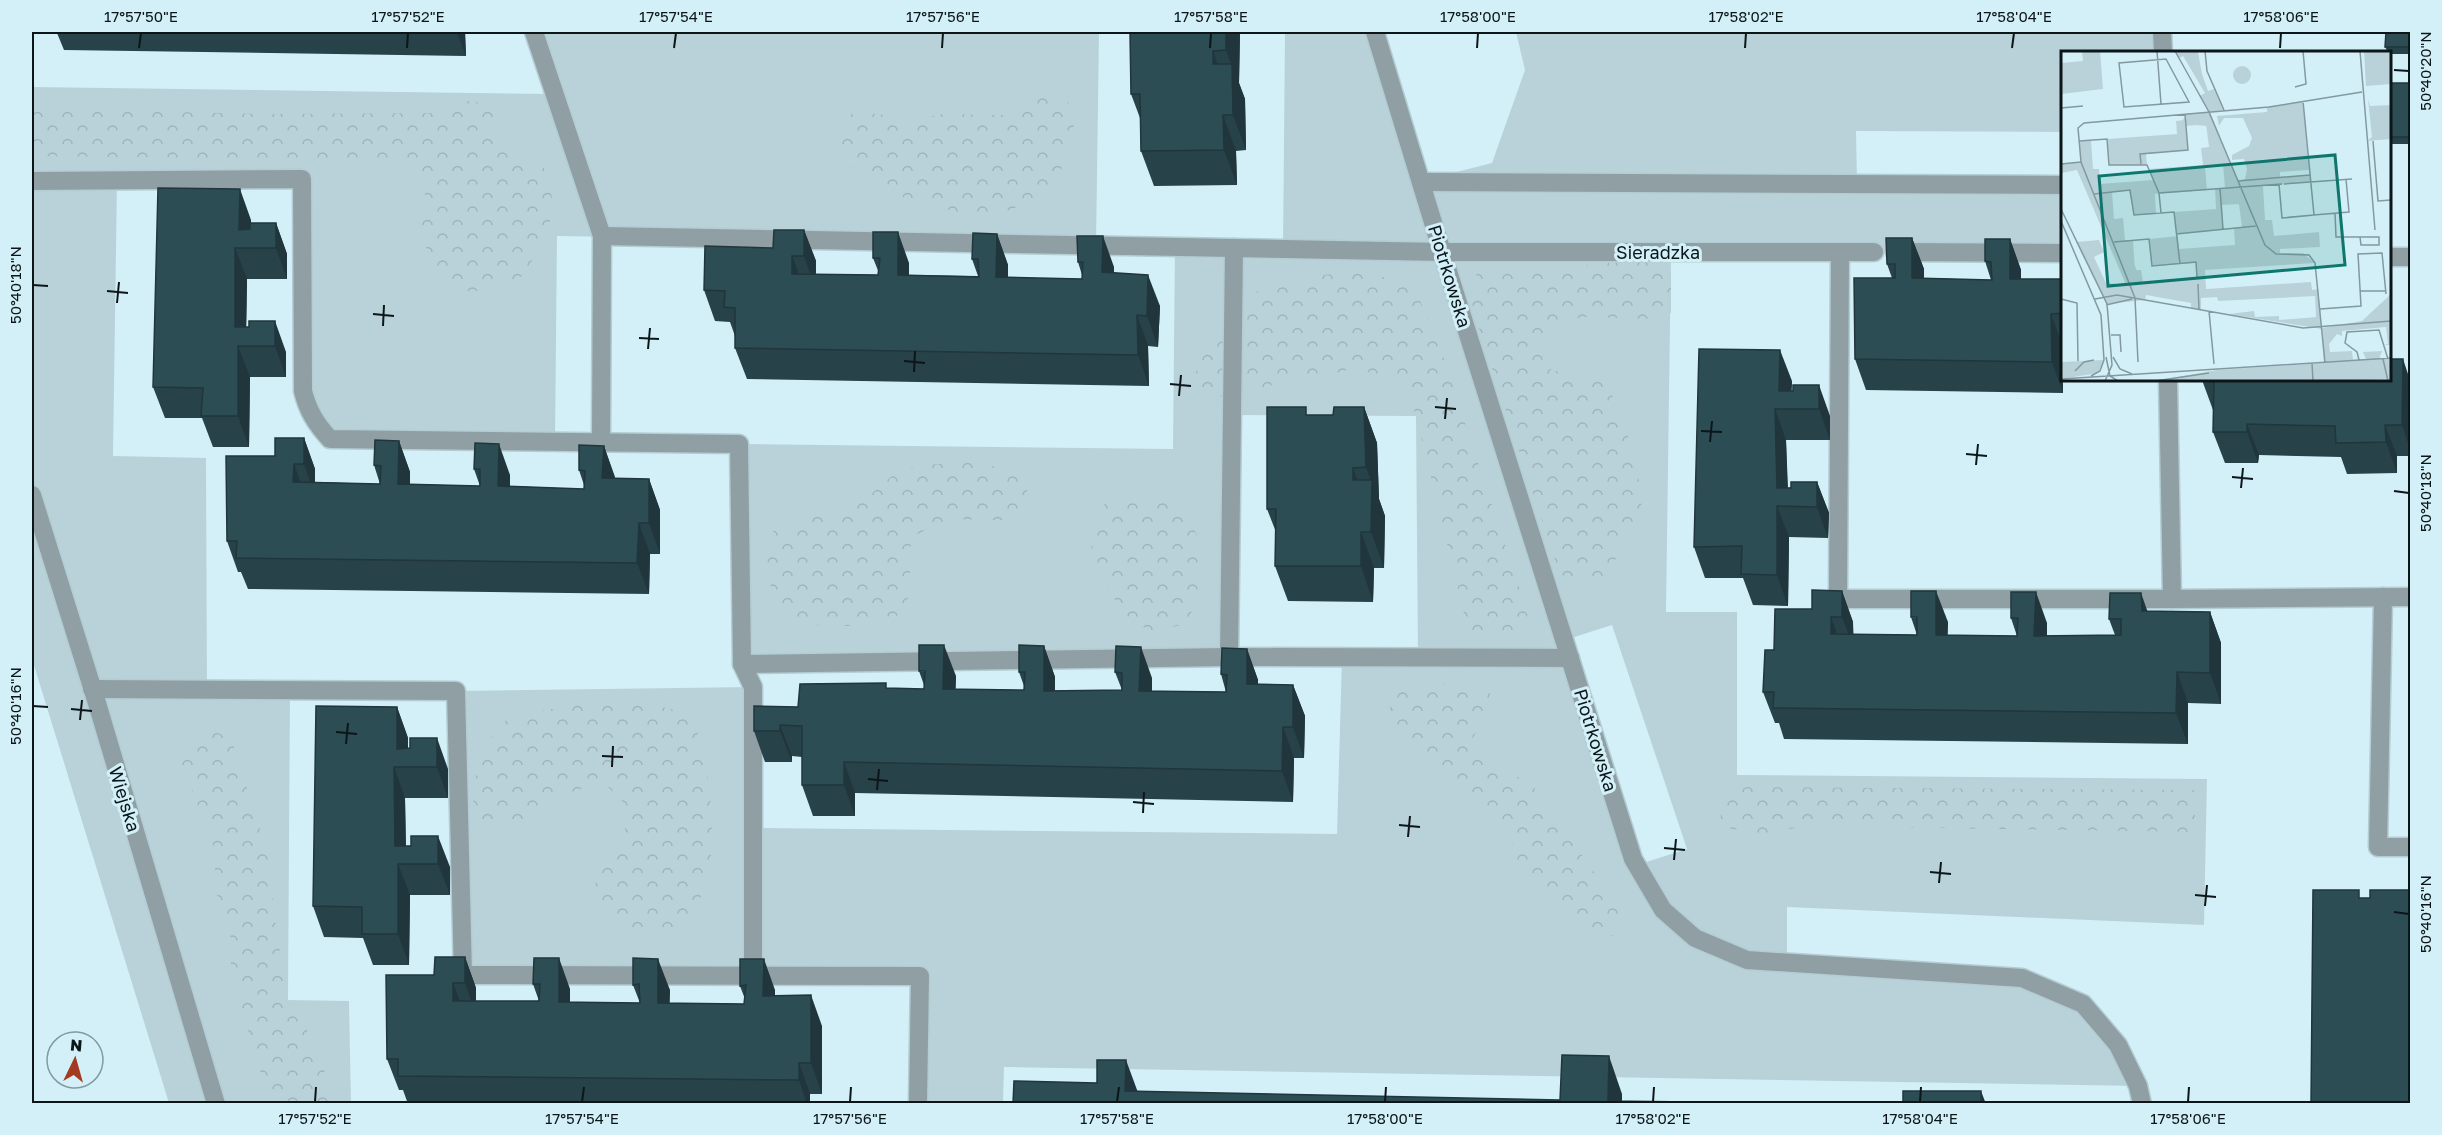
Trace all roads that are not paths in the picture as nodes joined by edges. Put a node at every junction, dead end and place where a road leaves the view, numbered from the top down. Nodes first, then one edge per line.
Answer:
1 (534, 32) edge
2 (1375, 32) edge
3 (2162, 32) edge
4 (2163, 51) edge
5 (32, 181) edge
6 (1421, 182) junction
7 (2061, 185) edge
8 (602, 236) junction
9 (1234, 248) junction
10 (1442, 252) junction
11 (1840, 252) junction
12 (2061, 253) edge
13 (2391, 256) edge
14 (2410, 257) edge
15 (2168, 381) edge
16 (602, 442) junction
17 (32, 495) edge
18 (2382, 597) junction
19 (2410, 597) edge
20 (2172, 599) junction
21 (1229, 657) junction
22 (1570, 658) junction
23 (742, 664) junction
24 (92, 689) junction
25 (2410, 847) edge
26 (753, 975) junction
27 (216, 1104) edge
28 (918, 1104) edge
29 (2142, 1104) edge

1 - 8 street
2 - 6 street, Piotrkowska
3 - 4 street
5 - 16 street
6 - 7 street
6 - 10 street, Piotrkowska
8 - 9 street, Sieradzka
8 - 16 street
9 - 10 street, Sieradzka
9 - 21 street
10 - 11 street, Sieradzka
10 - 22 street, Piotrkowska
11 - 12 street, Sieradzka
11 - 20 street
13 - 14 street
15 - 20 street
16 - 23 street
17 - 24 street, Wiejska
18 - 19 street
18 - 20 street
18 - 25 street
21 - 22 street
21 - 23 street
22 - 29 street, Piotrkowska
23 - 26 street
24 - 26 street
24 - 27 street, Wiejska
26 - 28 street

